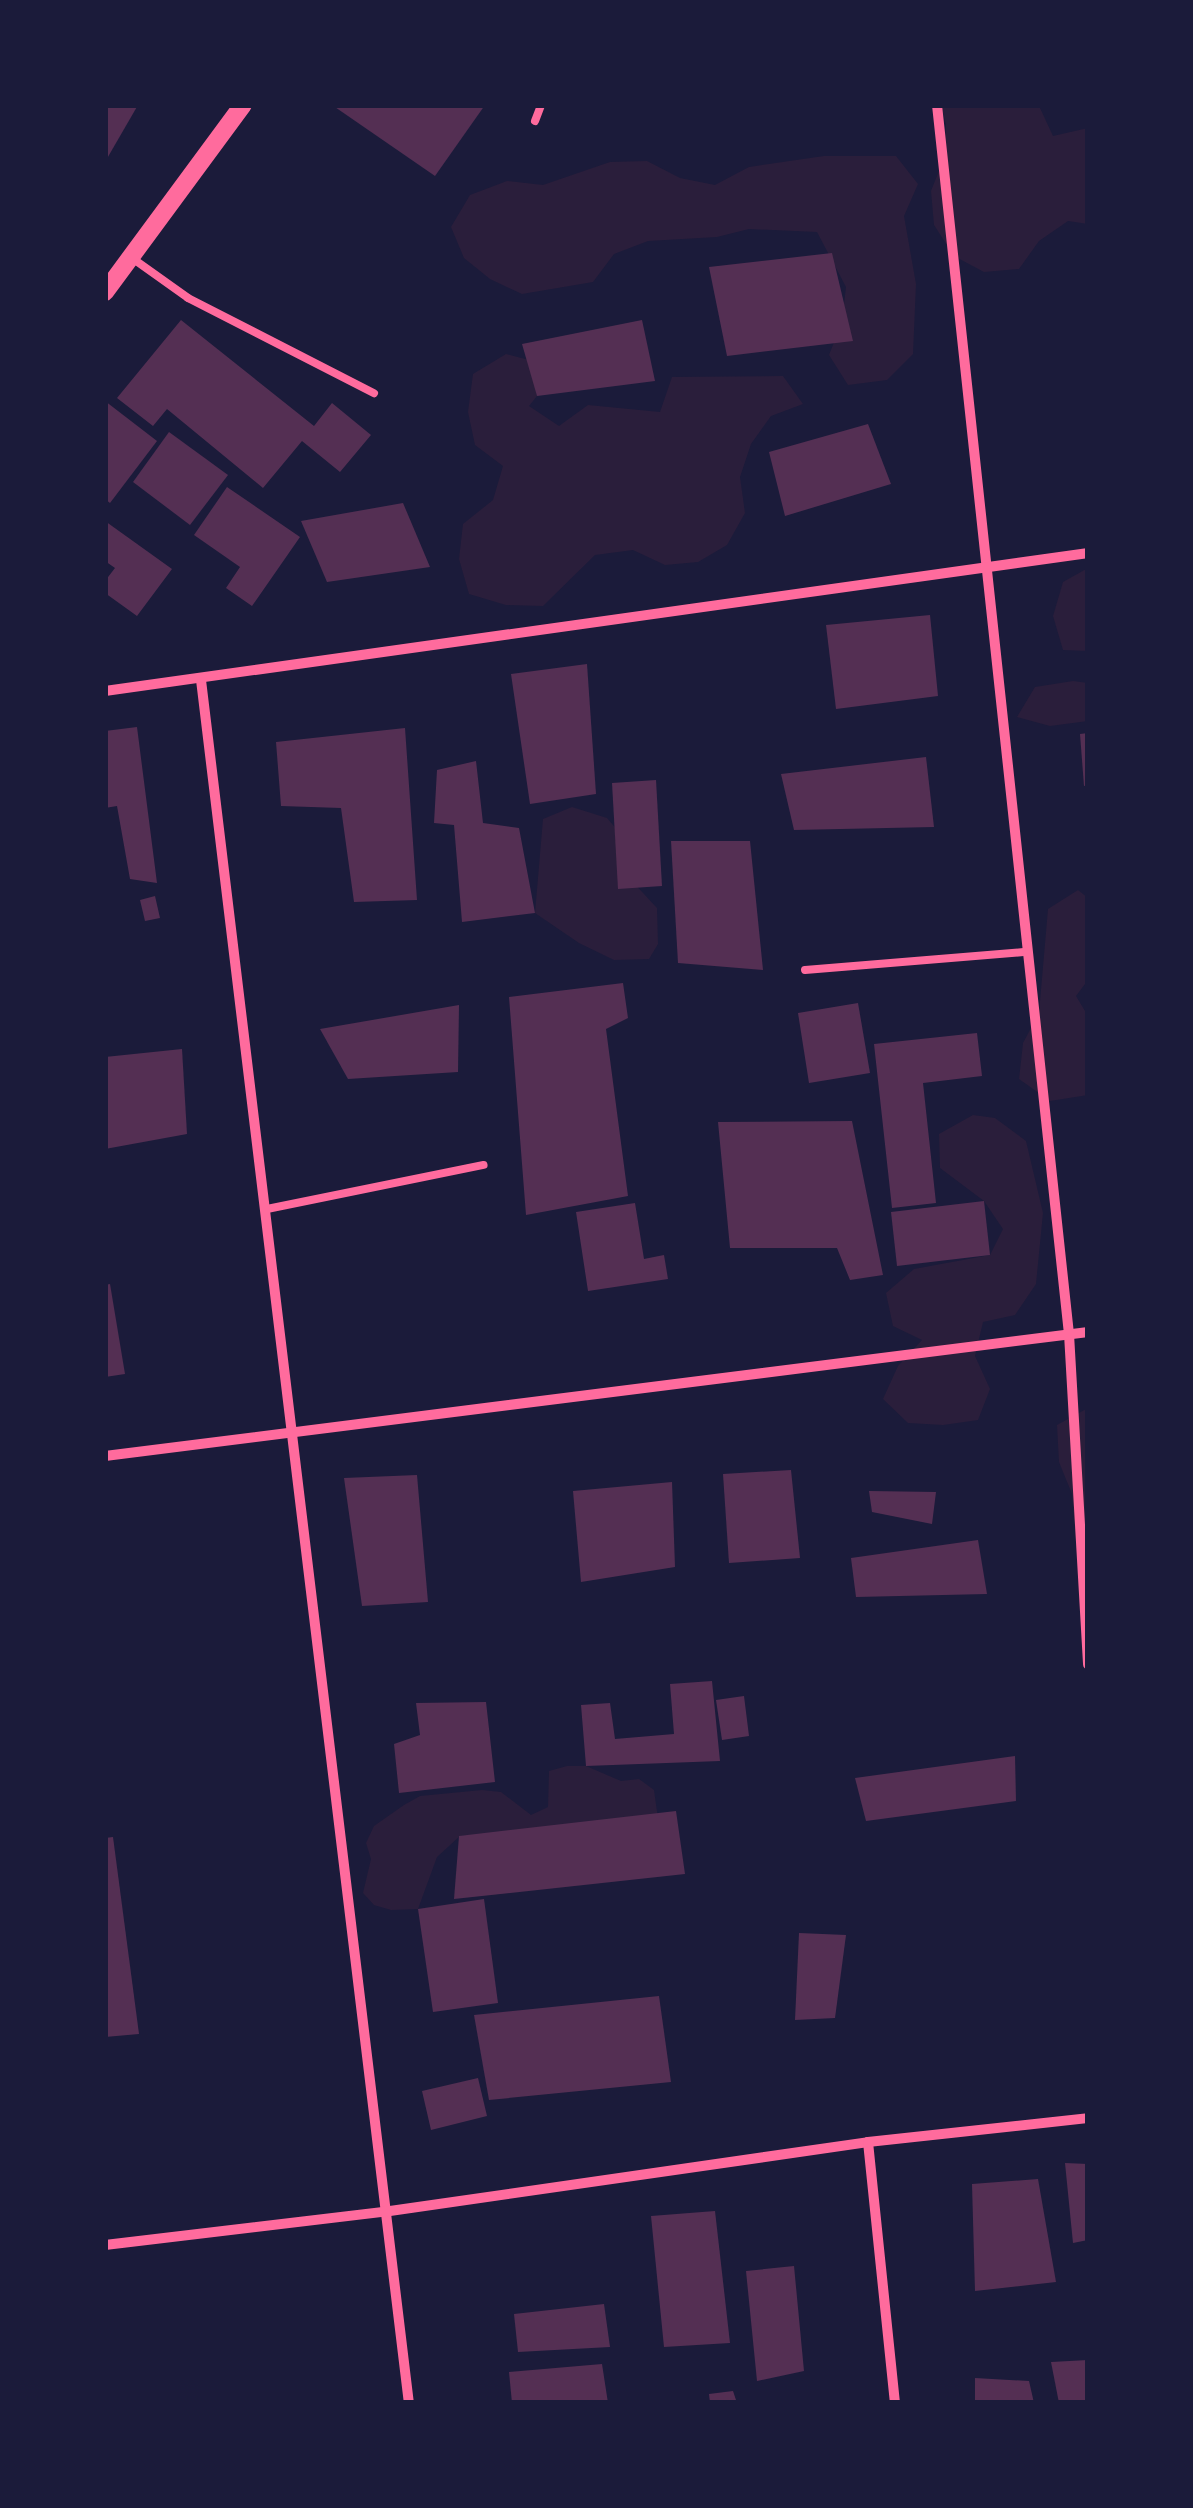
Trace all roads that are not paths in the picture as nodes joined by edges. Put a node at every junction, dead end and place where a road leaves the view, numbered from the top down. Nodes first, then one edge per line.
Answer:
1 (243, 105) edge
2 (541, 105) edge
3 (936, 105) edge
4 (535, 121) dead end
5 (132, 258) junction
6 (105, 292) edge
7 (374, 393) dead end
8 (1088, 553) edge
9 (984, 566) junction
10 (201, 680) junction
11 (105, 690) edge
12 (1026, 952) junction
13 (806, 970) dead end
14 (484, 1165) dead end
15 (267, 1208) junction
16 (1088, 1332) edge
17 (1070, 1334) junction
18 (294, 1429) junction
19 (105, 1456) edge
20 (1088, 1664) edge
21 (1088, 2118) edge
22 (868, 2142) junction
23 (383, 2212) junction
24 (105, 2245) edge
25 (409, 2403) edge
26 (895, 2403) edge

1 - 5 street
2 - 4 lane
3 - 9 street
5 - 6 street
5 - 7 lane
8 - 9 street
9 - 10 street
9 - 12 street
10 - 11 street
10 - 15 street
12 - 13 lane
12 - 17 street
14 - 15 lane
15 - 18 street
16 - 17 street
17 - 18 street
17 - 20 street
18 - 19 street
18 - 23 street
21 - 22 street
22 - 23 street
22 - 26 street
23 - 24 street
23 - 25 street

